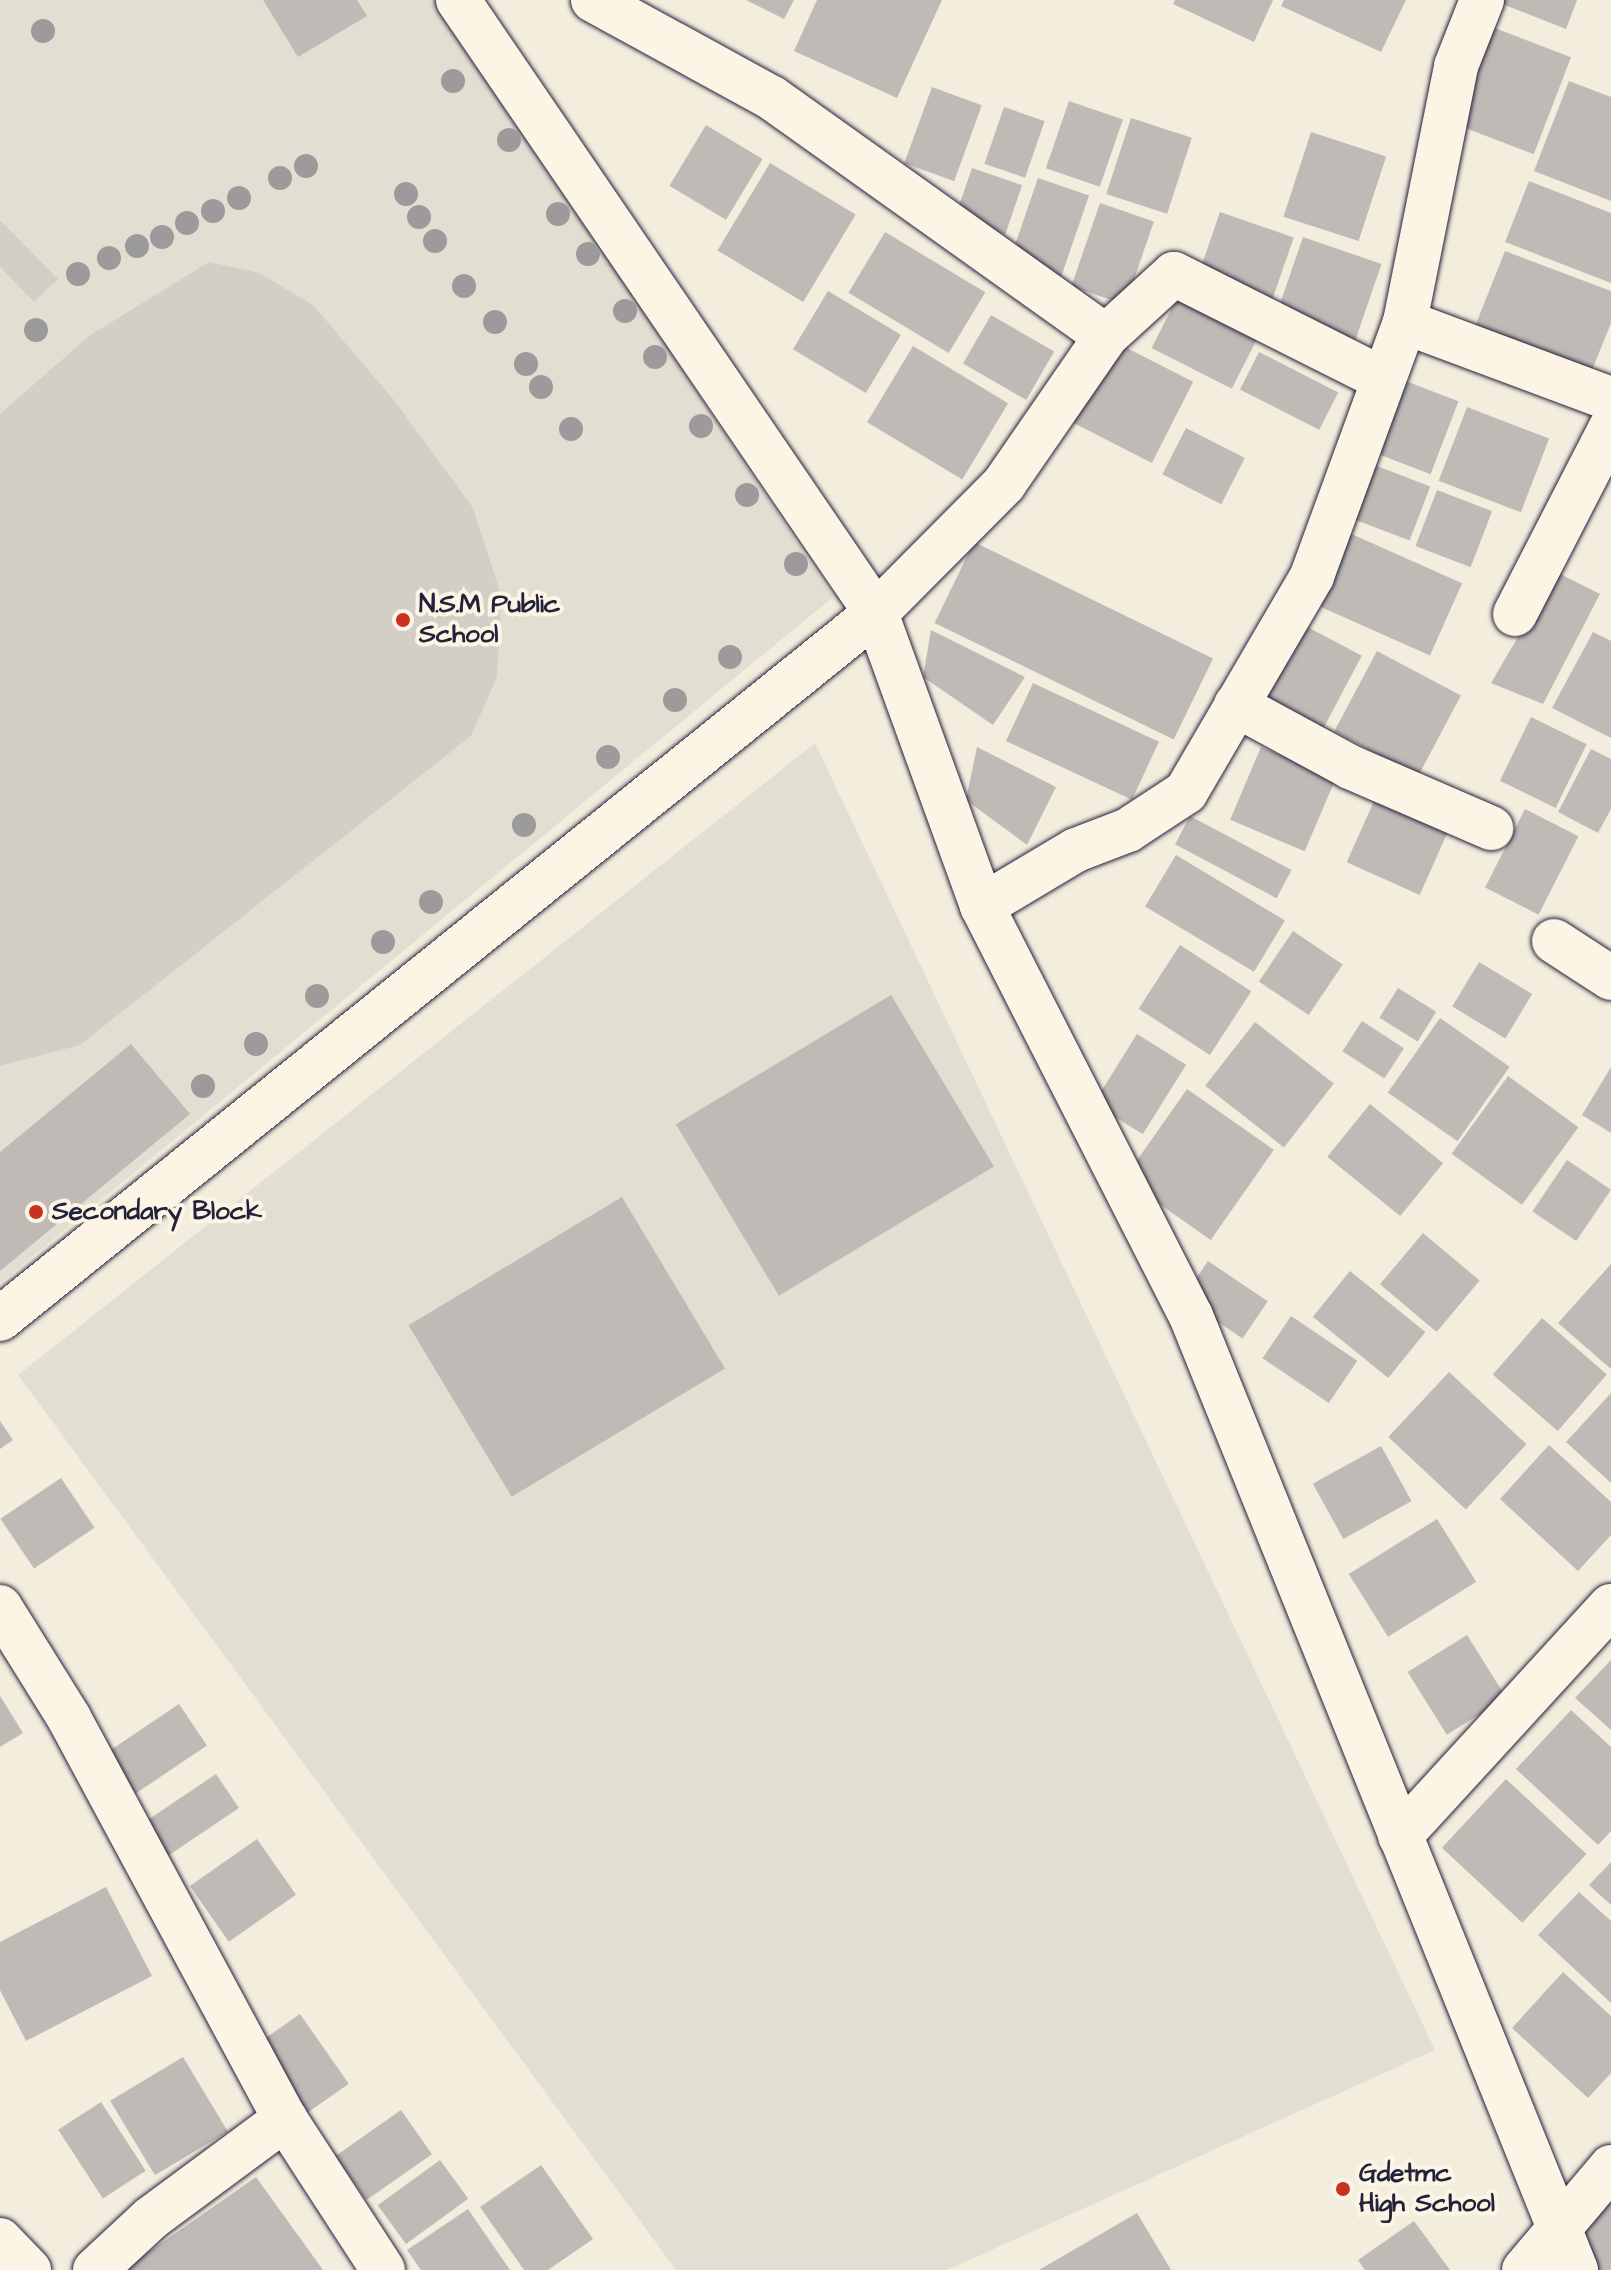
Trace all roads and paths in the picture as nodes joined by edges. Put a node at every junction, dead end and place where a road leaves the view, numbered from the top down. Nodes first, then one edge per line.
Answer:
1 (593, 0) edge
2 (1482, 0) edge
3 (466, 4) edge
4 (1405, 322) junction
5 (1106, 336) junction
6 (1383, 379) junction
7 (1611, 399) edge
8 (1611, 427) edge
9 (876, 613) junction
10 (1515, 614) dead end
11 (1236, 705) junction
12 (1491, 828) dead end
13 (982, 906) junction
14 (1554, 941) dead end
15 (1611, 978) edge
16 (0, 1319) edge
17 (1611, 1606) edge
18 (0, 1607) edge
19 (1400, 1836) junction
20 (285, 2119) junction
21 (1611, 2167) edge
22 (1560, 2223) junction
23 (0, 2240) edge
24 (29, 2270) edge
25 (95, 2270) edge
26 (383, 2270) edge
27 (1524, 2270) edge
28 (1576, 2270) edge

1 - 5 street
2 - 4 street
3 - 9 street
4 - 6 street
4 - 7 street
5 - 6 street
5 - 9 street
6 - 11 street
8 - 10 street
9 - 13 street
9 - 16 street
11 - 12 street
11 - 13 street
13 - 19 street
14 - 15 street
17 - 19 street
18 - 20 street
19 - 22 street
20 - 25 street
20 - 26 street
21 - 22 street
22 - 27 street
22 - 28 street
23 - 24 street

